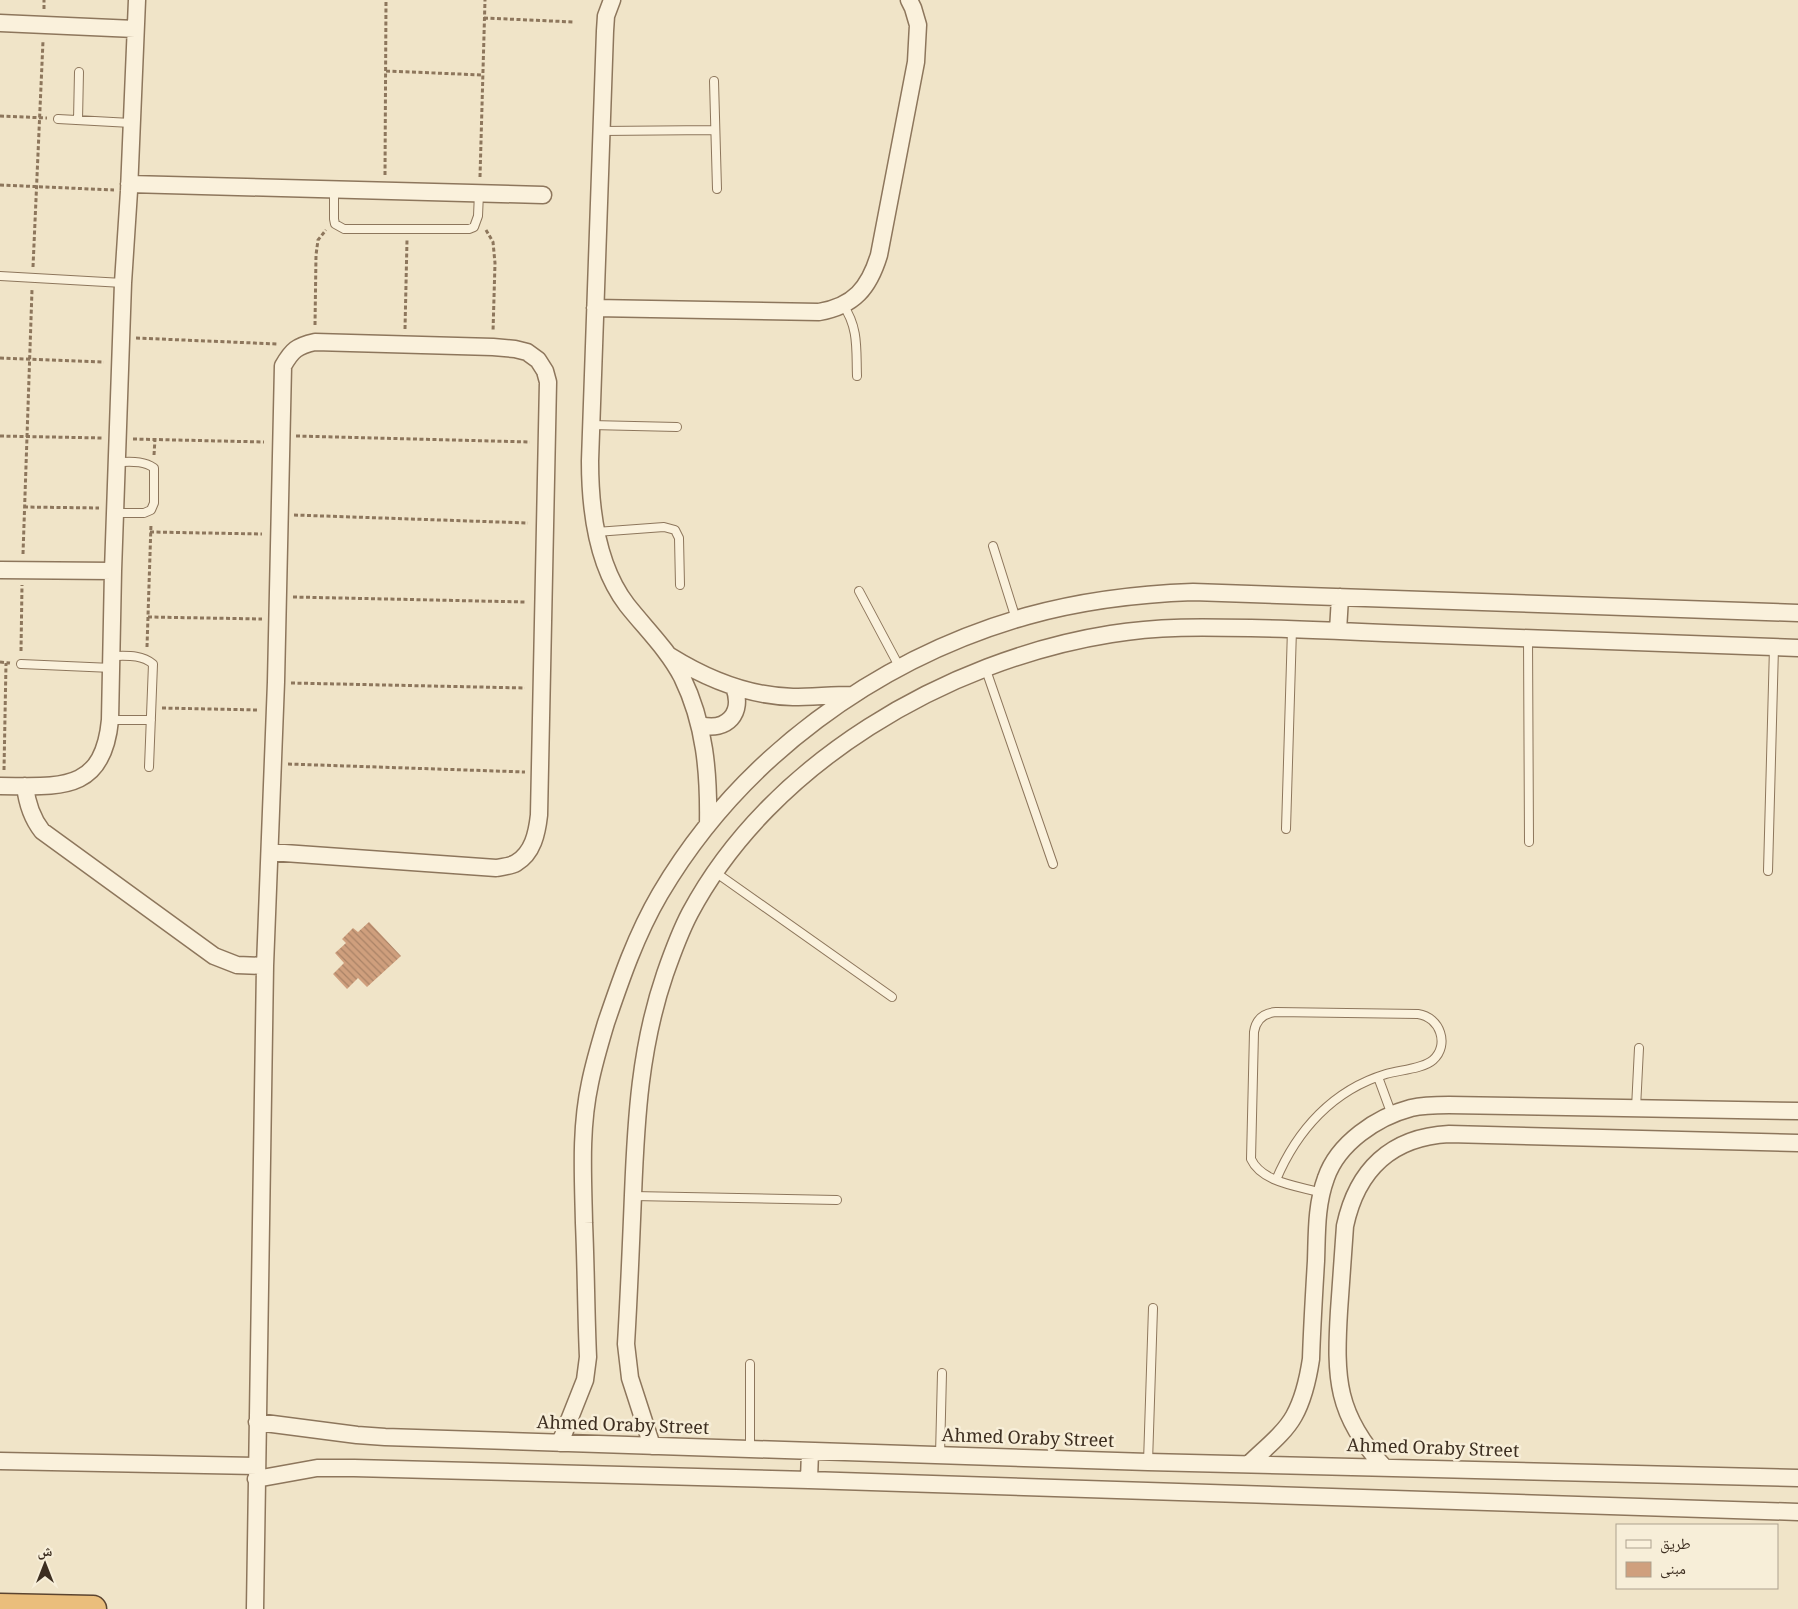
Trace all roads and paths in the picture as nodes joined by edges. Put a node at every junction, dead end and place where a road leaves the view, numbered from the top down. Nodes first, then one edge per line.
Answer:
1 (44, 0) edge
2 (136, 0) edge
3 (386, 0) edge
4 (485, 0) edge
5 (612, 0) edge
6 (909, 0) edge
7 (484, 18) junction
8 (574, 22) dead end
9 (0, 23) edge
10 (44, 25) junction
11 (135, 29) junction
12 (386, 71) junction
13 (79, 72) dead end
14 (483, 76) junction
15 (714, 81) dead end
16 (0, 116) edge
17 (40, 118) junction
18 (58, 119) joint
19 (78, 120) junction
20 (132, 123) junction
21 (715, 130) junction
22 (601, 131) junction
23 (0, 185) edge
24 (37, 186) junction
25 (129, 187) junction
26 (717, 189) dead end
27 (334, 190) junction
28 (385, 191) junction
29 (479, 193) junction
30 (543, 195) dead end
31 (477, 222) junction
32 (335, 224) junction
33 (407, 229) junction
34 (0, 276) edge
35 (33, 278) junction
36 (123, 282) junction
37 (843, 305) junction
38 (595, 308) junction
39 (121, 337) junction
40 (308, 343) junction
41 (405, 344) junction
42 (493, 347) junction
43 (0, 358) edge
44 (30, 359) junction
45 (120, 363) junction
46 (857, 376) dead end
47 (592, 425) junction
48 (677, 427) dead end
49 (0, 436) edge
50 (27, 436) junction
51 (118, 439) junction
52 (281, 439) junction
53 (548, 442) junction
54 (117, 462) junction
55 (24, 507) junction
56 (151, 510) junction
57 (115, 511) junction
58 (279, 514) junction
59 (546, 524) junction
60 (150, 532) junction
61 (596, 532) junction
62 (279, 535) junction
63 (993, 546) dead end
64 (0, 570) edge
65 (22, 570) junction
66 (113, 571) junction
67 (680, 585) dead end
68 (859, 591) dead end
69 (277, 597) junction
70 (1340, 597) junction
71 (545, 602) junction
72 (1798, 613) edge
73 (148, 617) junction
74 (276, 619) junction
75 (1016, 619) junction
76 (1292, 629) junction
77 (1338, 631) junction
78 (1528, 638) junction
79 (1774, 647) junction
80 (1798, 648) edge
81 (668, 655) junction
82 (147, 659) junction
83 (112, 662) junction
84 (6, 663) dead end
85 (21, 664) joint
86 (985, 667) junction
87 (900, 668) junction
88 (276, 682) junction
89 (734, 687) junction
90 (542, 689) junction
91 (851, 695) junction
92 (151, 708) junction
93 (275, 711) junction
94 (110, 720) junction
95 (151, 720) junction
96 (700, 725) junction
97 (2, 752) edge
98 (273, 764) junction
99 (149, 768) dead end
100 (540, 772) junction
101 (2, 786) edge
102 (25, 786) junction
103 (708, 825) junction
104 (1286, 829) dead end
105 (1529, 842) dead end
106 (270, 852) junction
107 (1054, 864) dead end
108 (1768, 871) dead end
109 (716, 872) junction
110 (266, 966) junction
111 (892, 997) dead end
112 (1638, 1048) dead end
113 (1378, 1078) junction
114 (1636, 1108) junction
115 (1798, 1111) edge
116 (1392, 1115) junction
117 (1798, 1143) edge
118 (1276, 1180) junction
119 (1322, 1193) junction
120 (633, 1196) junction
121 (837, 1200) dead end
122 (1153, 1308) dead end
123 (750, 1364) dead end
124 (942, 1373) dead end
125 (257, 1422) junction
126 (560, 1443) junction
127 (652, 1446) junction
128 (750, 1449) junction
129 (810, 1451) junction
130 (940, 1455) junction
131 (0, 1461) edge
132 (1148, 1462) junction
133 (1249, 1464) junction
134 (1384, 1467) junction
135 (256, 1473) junction
136 (1798, 1478) edge
137 (809, 1480) junction
138 (1798, 1512) edge
139 (0, 1607) edge
140 (93, 1609) edge
141 (255, 1609) edge

1 - 10 path
2 - 11 street
3 - 12 path
4 - 7 path
5 - 22 street
6 - 37 street
7 - 8 path
7 - 14 path
9 - 10 street
10 - 11 street
10 - 17 path
11 - 20 street
12 - 14 path
12 - 28 path
13 - 19 lane
14 - 29 path
15 - 21 lane
16 - 17 path
17 - 18 path
17 - 24 path
18 - 19 lane
19 - 20 lane
20 - 25 street
21 - 22 lane
21 - 26 lane
22 - 38 street
23 - 24 path
24 - 25 path
24 - 35 path
25 - 27 street
25 - 36 street
27 - 28 street
27 - 32 lane
28 - 29 street
29 - 30 street
29 - 31 lane
31 - 33 lane
31 - 42 path
32 - 33 lane
32 - 40 path
33 - 41 path
34 - 35 lane
35 - 36 lane
35 - 44 path
36 - 39 street
37 - 38 street
37 - 46 lane
38 - 47 street
39 - 40 path
39 - 45 street
40 - 41 street
40 - 52 street
41 - 42 street
42 - 53 street
43 - 44 path
44 - 45 path
44 - 50 path
45 - 51 street
47 - 48 lane
47 - 61 street
49 - 50 path
50 - 51 path
50 - 55 path
51 - 52 path
51 - 54 street
52 - 53 path
52 - 58 street
53 - 59 street
54 - 56 lane
54 - 57 street
55 - 57 path
55 - 65 path
56 - 57 lane
56 - 60 path
57 - 66 street
58 - 59 path
58 - 62 street
59 - 71 street
60 - 62 path
60 - 73 path
61 - 67 lane
61 - 81 street
62 - 69 street
63 - 75 lane
64 - 65 street
65 - 66 street
65 - 85 path
66 - 83 street
68 - 87 lane
69 - 71 path
69 - 74 street
70 - 72 street
70 - 75 street
70 - 77 street
71 - 90 street
73 - 74 path
73 - 82 path
74 - 88 street
75 - 87 street
76 - 77 street
76 - 86 street
76 - 104 lane
77 - 78 street
78 - 79 street
78 - 105 lane
79 - 80 street
79 - 108 lane
81 - 89 street
81 - 96 street
82 - 83 lane
82 - 92 lane
83 - 85 lane
83 - 94 street
84 - 97 path
86 - 107 lane
86 - 109 street
87 - 91 street
88 - 90 path
88 - 93 street
89 - 91 street
89 - 96 street
90 - 100 street
91 - 103 street
92 - 93 path
92 - 95 lane
93 - 98 street
94 - 95 lane
94 - 102 street
95 - 99 lane
96 - 103 street
97 - 101 path
98 - 100 path
98 - 106 street
100 - 106 street
101 - 102 street
102 - 110 street
103 - 126 street
106 - 110 street
109 - 111 lane
109 - 120 street
110 - 125 street
112 - 114 lane
113 - 116 lane
113 - 118 lane
113 - 118 lane
114 - 115 street
114 - 116 street
116 - 119 street
117 - 134 street
118 - 119 lane
119 - 133 street
120 - 121 lane
120 - 127 street
122 - 132 lane
123 - 128 lane
124 - 130 lane
125 - 126 street, Ahmed Oraby Street
125 - 135 street
126 - 127 street, Ahmed Oraby Street
127 - 128 street, Ahmed Oraby Street
128 - 129 street, Ahmed Oraby Street
129 - 130 street, Ahmed Oraby Street
129 - 137 street
130 - 132 street, Ahmed Oraby Street
131 - 135 street
132 - 133 street, Ahmed Oraby Street
133 - 134 street, Ahmed Oraby Street
134 - 136 street, Ahmed Oraby Street
135 - 137 street
135 - 141 street
137 - 138 street
139 - 140 highway

